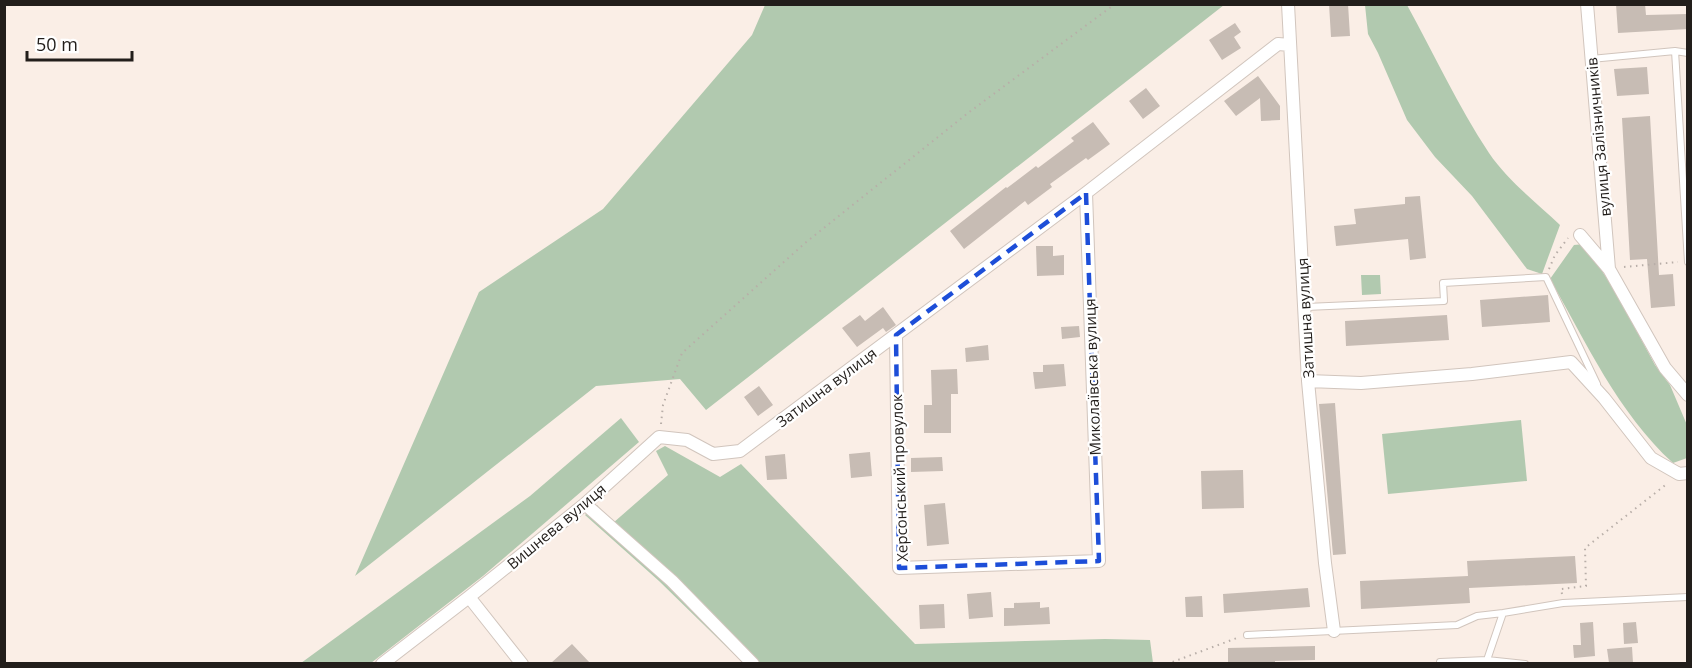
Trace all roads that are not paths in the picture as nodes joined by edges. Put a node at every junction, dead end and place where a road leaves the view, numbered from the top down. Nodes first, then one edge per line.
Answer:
1 (1288, 4) edge
2 (1587, 4) edge
3 (1290, 45) junction
4 (1675, 51) junction
5 (1688, 52) edge
6 (1592, 59) junction
7 (1086, 194) junction
8 (1580, 235) road end
9 (1687, 262) edge
10 (1609, 269) junction
11 (1306, 307) junction
12 (896, 335) junction
13 (1308, 381) junction
14 (1688, 395) edge
15 (1604, 398) junction
16 (659, 437) joint
17 (1683, 474) edge
18 (585, 504) junction
19 (1099, 561) joint
20 (469, 597) junction
21 (1688, 597) edge
22 (1503, 613) junction
23 (1334, 630) junction
24 (1247, 635) road end
25 (1487, 660) junction
26 (1440, 662) edge
27 (382, 663) edge
28 (522, 663) edge
29 (753, 663) edge
30 (1525, 663) edge

1 - 3 street, Затишна вулиця
2 - 6 street, вулиця Залізничників
3 - 7 street, Затишна вулиця
3 - 11 street, Затишна вулиця
4 - 5 lane
4 - 6 lane
4 - 9 lane
6 - 10 street, вулиця Залізничників
7 - 12 street, Затишна вулиця
7 - 19 street, Миколаївська вулиця
8 - 10 street
10 - 14 street
11 - 13 street, Затишна вулиця
11 - 15 lane
12 - 16 street, Затишна вулиця
12 - 19 street, Херсонський провулок
13 - 15 street
13 - 23 street, Затишна вулиця
15 - 17 street
16 - 18 street, Вишнева вулиця
18 - 20 street, Вишнева вулиця
18 - 29 street
20 - 27 street, Вишнева вулиця
20 - 28 street
21 - 22 lane
22 - 23 lane
22 - 25 lane
23 - 24 lane
25 - 26 lane
25 - 30 lane

